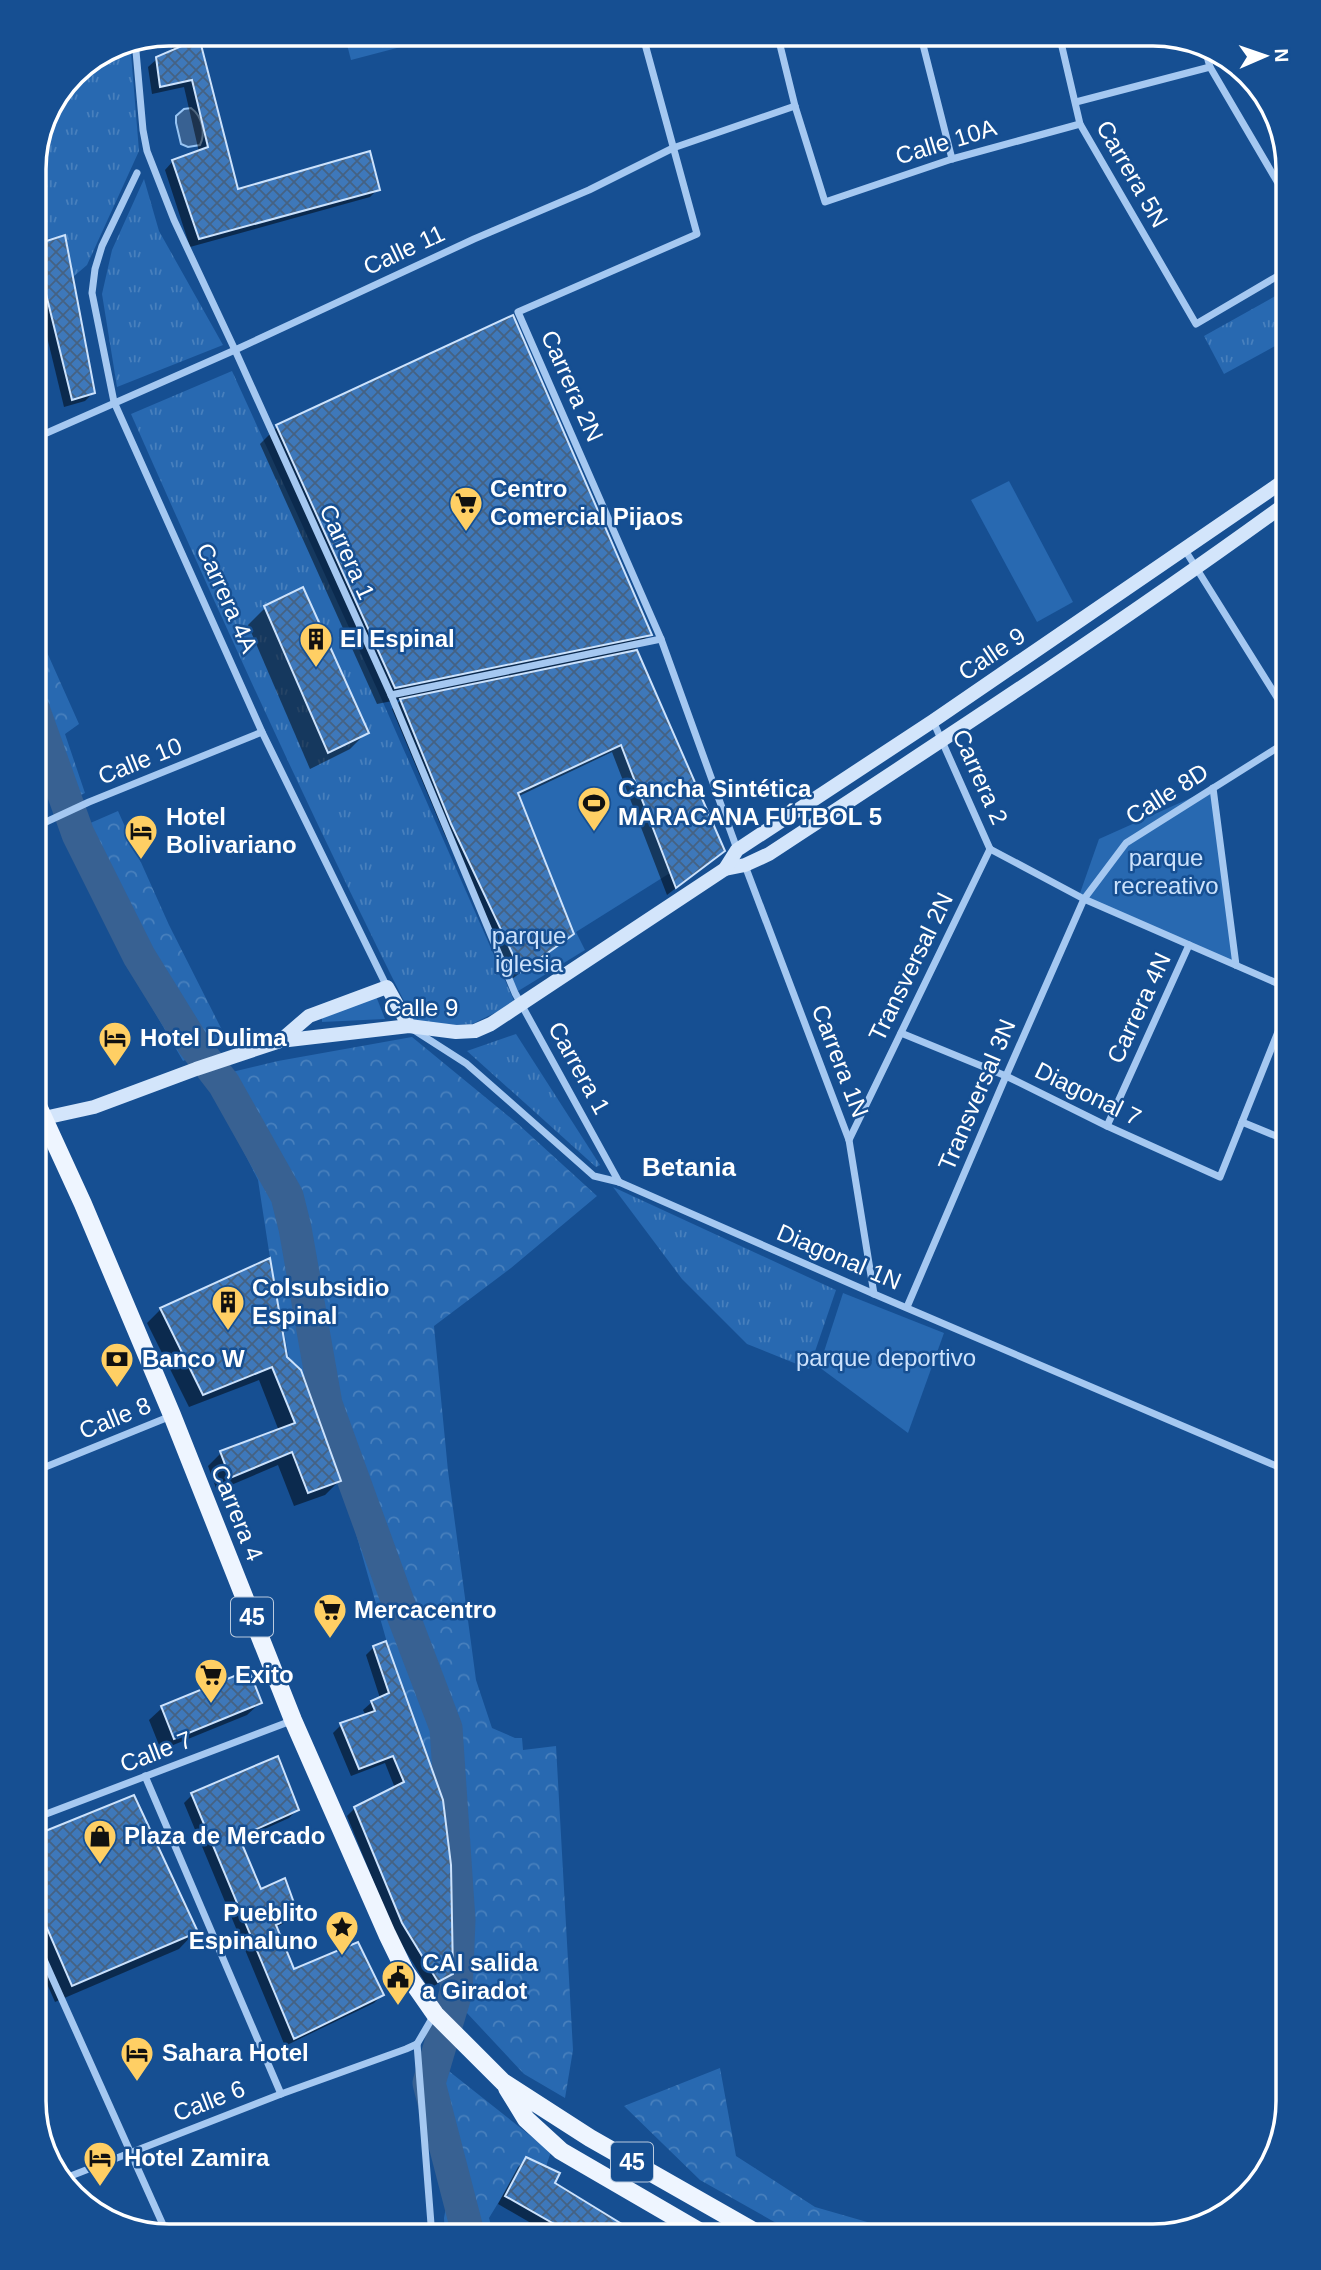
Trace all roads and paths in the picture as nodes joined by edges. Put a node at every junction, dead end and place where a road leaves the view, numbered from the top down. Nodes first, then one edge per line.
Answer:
1 (646, 46) edge
2 (780, 46) edge
3 (922, 46) edge
4 (1062, 46) edge
5 (136, 50) edge
6 (1208, 58) edge
7 (1210, 67) junction
8 (1076, 102) junction
9 (796, 106) junction
10 (1080, 124) junction
11 (673, 148) junction
12 (951, 159) junction
13 (137, 173) dead end
14 (1276, 180) edge
15 (1276, 277) edge
16 (235, 350) junction
17 (114, 402) junction
18 (46, 433) edge
19 (1276, 486) edge
20 (1276, 511) edge
21 (1185, 550) junction
22 (1196, 569) junction
23 (661, 639) junction
24 (391, 695) junction
25 (1276, 696) edge
26 (933, 721) junction
27 (262, 732) junction
28 (943, 740) junction
29 (1276, 749) edge
30 (1213, 788) junction
31 (46, 822) edge
32 (990, 849) junction
33 (737, 850) junction
34 (745, 865) junction
35 (725, 869) junction
36 (1084, 899) junction
37 (1189, 946) junction
38 (1236, 965) junction
39 (1276, 983) edge
40 (387, 987) junction
41 (522, 1005) junction
42 (408, 1026) junction
43 (901, 1033) junction
44 (1276, 1037) edge
45 (280, 1041) junction
46 (1006, 1076) junction
47 (46, 1119) edge
48 (1242, 1122) junction
49 (1107, 1126) junction
50 (46, 1136) edge
51 (1276, 1136) edge
52 (849, 1140) junction
53 (619, 1182) junction
54 (874, 1294) junction
55 (907, 1307) junction
56 (172, 1415) junction
57 (1276, 1466) edge
58 (46, 1467) edge
59 (293, 1720) junction
60 (145, 1776) junction
61 (46, 1814) edge
62 (46, 1964) edge
63 (438, 2017) junction
64 (417, 2044) junction
65 (502, 2081) junction
66 (281, 2094) junction
67 (130, 2152) junction
68 (71, 2176) edge
69 (163, 2224) edge
70 (431, 2224) edge
71 (687, 2224) edge
72 (741, 2224) edge

1 - 11 street, Carrera 2N
2 - 9 street
3 - 12 street
4 - 8 street, Carrera 5N
5 - 16 street, Carrera 1
6 - 7 street
7 - 8 street
7 - 14 street
8 - 10 street, Carrera 5N
9 - 11 street, Calle 11
9 - 12 street, Calle 10A
10 - 12 street, Calle 10A
10 - 15 street, Carrera 5N
11 - 16 street, Calle 11
11 - 23 street, Carrera 2N
13 - 17 street, Carrera 4A
16 - 17 street, Calle 11
16 - 24 street, Carrera 1
17 - 18 street, Calle 11
17 - 27 street, Carrera 4A
19 - 21 street, Calle 9
20 - 22 street, Calle 9
21 - 22 street
21 - 26 street, Calle 9
22 - 25 street
22 - 28 street, Calle 9
23 - 24 street
23 - 33 street, Carrera 2N
24 - 41 street, Carrera 1
26 - 28 street, Carrera 2
26 - 33 street, Calle 9
27 - 31 street, Calle 10
27 - 40 street, Carrera 4A
28 - 32 street, Carrera 2
28 - 34 street, Calle 9
29 - 30 street, Calle 8D
30 - 36 street, Calle 8D
30 - 38 street
32 - 36 street
32 - 43 street, Transversal 2N
33 - 34 street, Carrera 1N
33 - 35 street, Calle 9
34 - 35 street, Calle 9
34 - 52 street, Carrera 1N
35 - 41 street, Calle 9
36 - 37 street
36 - 46 street, Transversal 3N
37 - 38 street
37 - 49 street, Carrera 4N
38 - 39 street
40 - 42 street, Carrera 4A
40 - 45 street, Calle 9
41 - 42 street, Calle 9
41 - 53 street, Carrera 1
42 - 45 street, Calle 9
42 - 53 street, Diagonal 1N
43 - 46 street, Diagonal 7
43 - 52 street, Transversal 2N
44 - 48 street
45 - 47 street, Calle 9
46 - 49 street, Diagonal 7
46 - 55 street, Transversal 3N
48 - 49 street, Diagonal 7
48 - 51 street
50 - 56 main road, Carrera 4 / 45
52 - 54 street, Carrera 1N
53 - 54 street, Diagonal 1N
54 - 55 street, Diagonal 1N
55 - 57 street, Diagonal 1N
56 - 58 street, Calle 8
56 - 59 main road, Carrera 4 / 45
59 - 60 street, Calle 7
59 - 63 main road, Carrera 4 / 45
60 - 61 street, Calle 7
60 - 66 street
62 - 67 street
63 - 64 street
63 - 65 main road, 45
64 - 66 street, Calle 6
64 - 70 street
65 - 71 main road, 45
65 - 72 main road, 45
66 - 67 street, Calle 6
67 - 68 street, Calle 6
67 - 69 street

